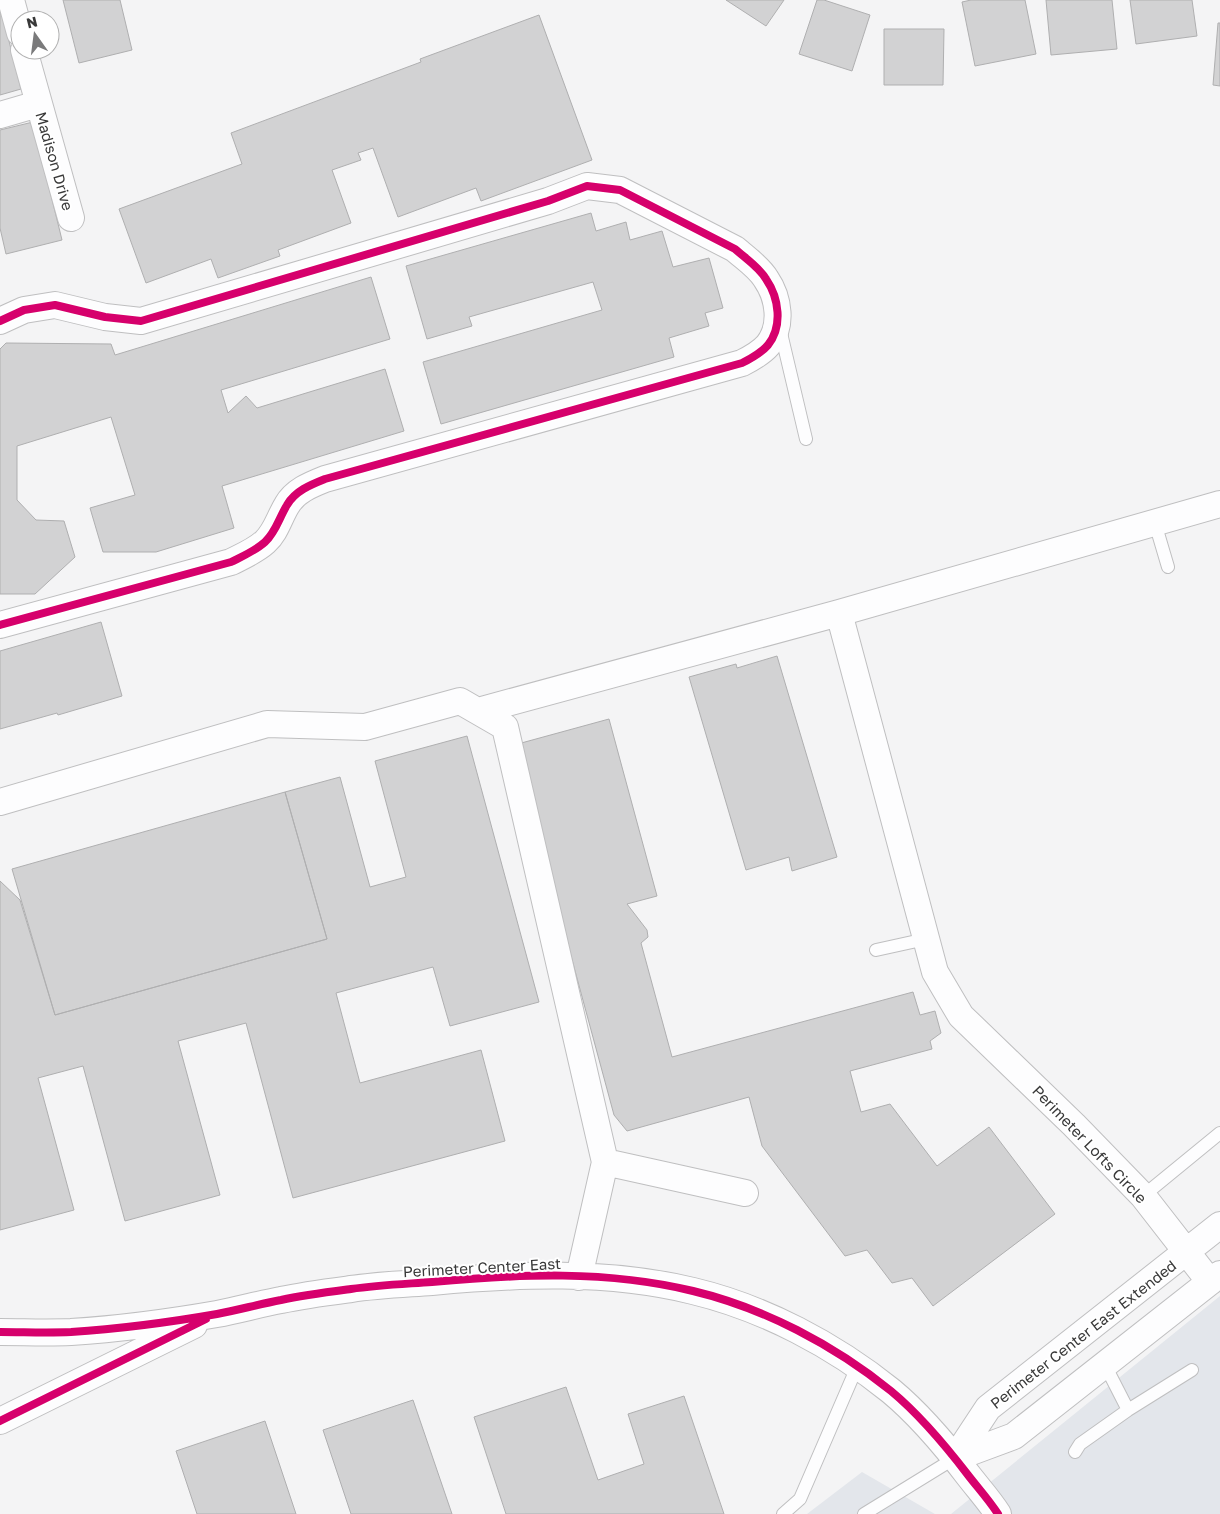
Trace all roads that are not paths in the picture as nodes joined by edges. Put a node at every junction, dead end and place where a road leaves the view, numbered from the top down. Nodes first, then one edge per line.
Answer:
1 (27, 60) edge
2 (38, 104) junction
3 (0, 114) edge
4 (71, 218) dead end
5 (777, 319) junction
6 (0, 321) edge
7 (806, 439) dead end
8 (1220, 504) edge
9 (1155, 523) junction
10 (1168, 567) dead end
11 (839, 613) junction
12 (0, 625) edge
13 (478, 711) junction
14 (0, 802) edge
15 (926, 939) junction
16 (876, 950) dead end
17 (1220, 1133) edge
18 (605, 1162) junction
19 (745, 1193) dead end
20 (1143, 1196) junction
21 (1220, 1225) edge
22 (1186, 1252) junction
23 (580, 1277) junction
24 (1215, 1278) edge
25 (217, 1314) junction
26 (0, 1332) edge
27 (1105, 1365) junction
28 (858, 1367) junction
29 (1192, 1370) dead end
30 (1128, 1410) junction
31 (0, 1421) edge
32 (1075, 1452) dead end
33 (955, 1458) junction
34 (783, 1514) edge
35 (864, 1514) edge
36 (998, 1514) edge

1 - 2 street, Madison Drive
2 - 3 street, Madison Drive
2 - 4 street, Madison Drive
5 - 6 street
5 - 7 lane
5 - 12 street
8 - 9 street
9 - 10 lane
9 - 11 street
11 - 13 street
11 - 15 street, Perimeter Lofts Circle
13 - 14 street
13 - 18 street
15 - 16 lane
15 - 20 street, Perimeter Lofts Circle
17 - 20 lane
18 - 19 street
18 - 23 street
20 - 22 street, Perimeter Lofts Circle
21 - 22 street, Perimeter Center East Extended
22 - 24 street, Perimeter Lofts Circle
22 - 33 street, Perimeter Center East Extended
23 - 25 street, Perimeter Center East
23 - 28 street, Perimeter Center East
24 - 27 street
25 - 26 street, Perimeter Center East
25 - 31 street, Perimeter Center East
27 - 30 lane
27 - 33 street
28 - 33 street, Perimeter Center East
28 - 34 lane
29 - 30 lane
30 - 32 lane
33 - 35 lane
33 - 36 street, Perimeter Center East

